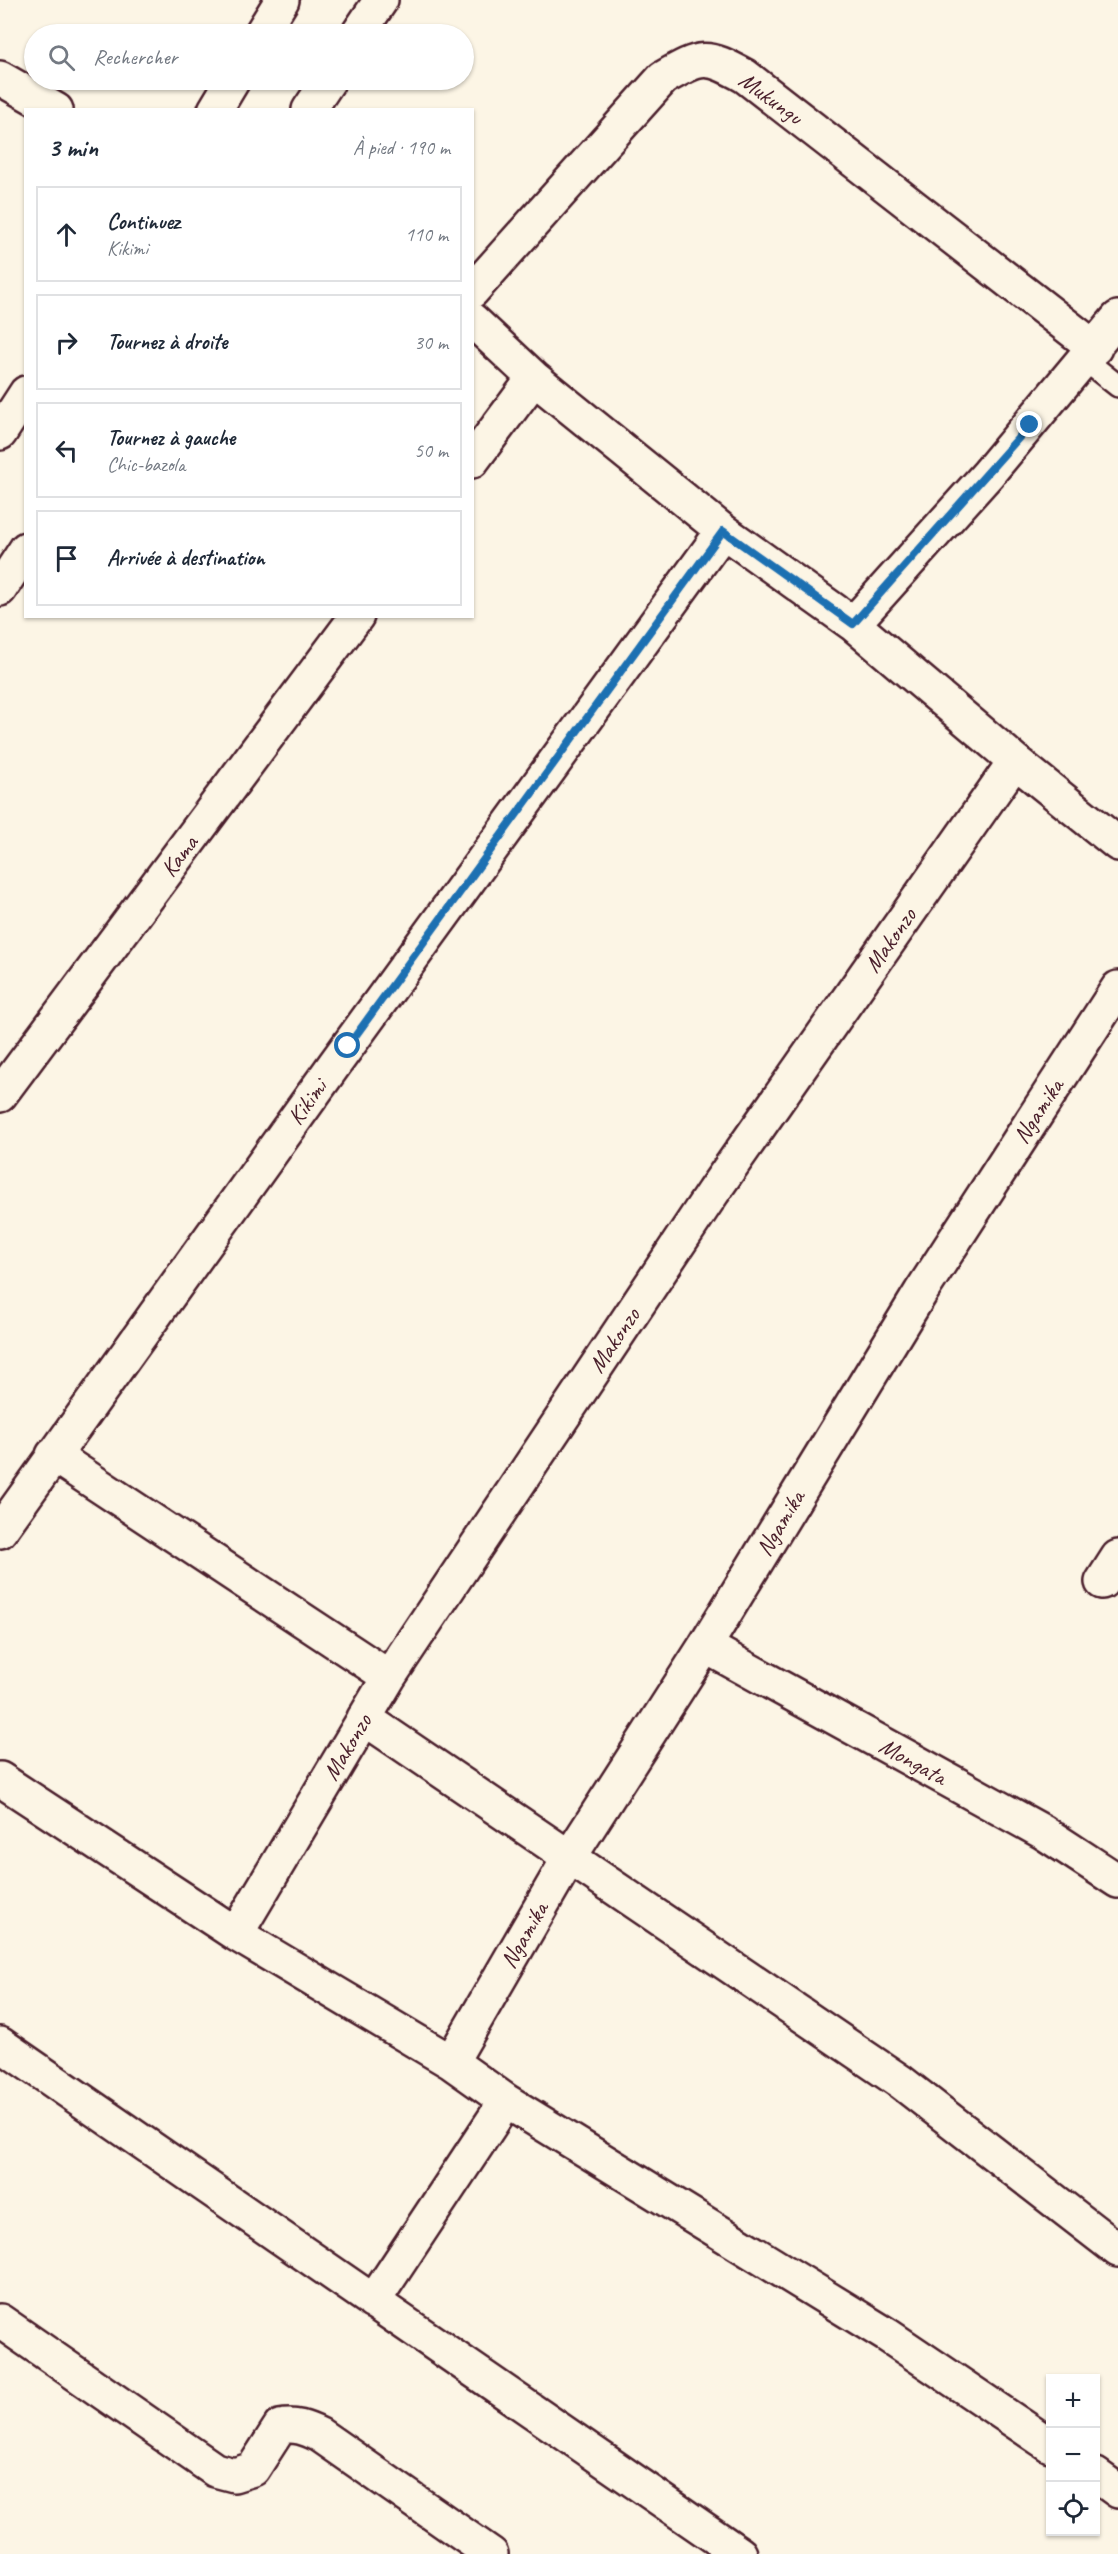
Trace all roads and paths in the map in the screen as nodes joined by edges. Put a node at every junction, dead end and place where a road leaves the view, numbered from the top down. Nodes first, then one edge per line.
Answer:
1 (282, 0) edge
2 (381, 0) edge
3 (267, 24) edge
4 (365, 24) edge
5 (0, 78) edge
6 (227, 90) edge
7 (322, 90) edge
8 (52, 108) edge
9 (216, 108) edge
10 (310, 108) edge
11 (474, 289) edge
12 (1118, 318) edge
13 (474, 322) edge
14 (1090, 354) junction
15 (534, 378) junction
16 (1118, 386) edge
17 (24, 396) edge
18 (0, 433) edge
19 (474, 458) edge
20 (723, 531) junction
21 (24, 552) edge
22 (0, 589) edge
23 (356, 618) edge
24 (853, 624) junction
25 (1015, 761) junction
26 (1118, 844) edge
27 (1118, 988) edge
28 (0, 1095) edge
29 (53, 1455) junction
30 (0, 1531) edge
31 (705, 1646) junction
32 (389, 1677) junction
33 (364, 1718) junction
34 (0, 1779) edge
35 (569, 1858) junction
36 (1118, 1881) edge
37 (236, 1934) junction
38 (0, 2044) edge
39 (451, 2062) junction
40 (506, 2101) junction
41 (1118, 2250) edge
42 (373, 2302) junction
43 (0, 2321) edge
44 (1046, 2442) edge
45 (1100, 2478) edge
46 (1118, 2490) edge
47 (491, 2554) edge
48 (740, 2554) edge

1 - 3 main road
2 - 4 main road
5 - 8 main road
6 - 9 main road
7 - 10 main road
11 - 14 main road, Mukungu
12 - 14 main road
13 - 15 main road
14 - 16 lane
14 - 24 main road
15 - 19 main road
15 - 20 main road
17 - 18 main road
20 - 24 main road
20 - 29 main road, Kikimi
21 - 22 main road
23 - 28 main road, Kama
24 - 25 main road
25 - 26 main road
25 - 32 main road, Makonzo
27 - 31 main road, Ngamika
29 - 30 main road, Kikimi
29 - 32 main road
31 - 35 main road, Ngamika
31 - 36 main road, Mongata
32 - 33 main road, Makonzo
33 - 35 main road
33 - 37 main road, Makonzo
34 - 37 main road
35 - 39 main road, Ngamika
35 - 41 main road
37 - 39 main road
38 - 42 main road
39 - 40 main road
40 - 42 main road
40 - 44 main road
42 - 48 main road
43 - 47 main road
45 - 46 main road

